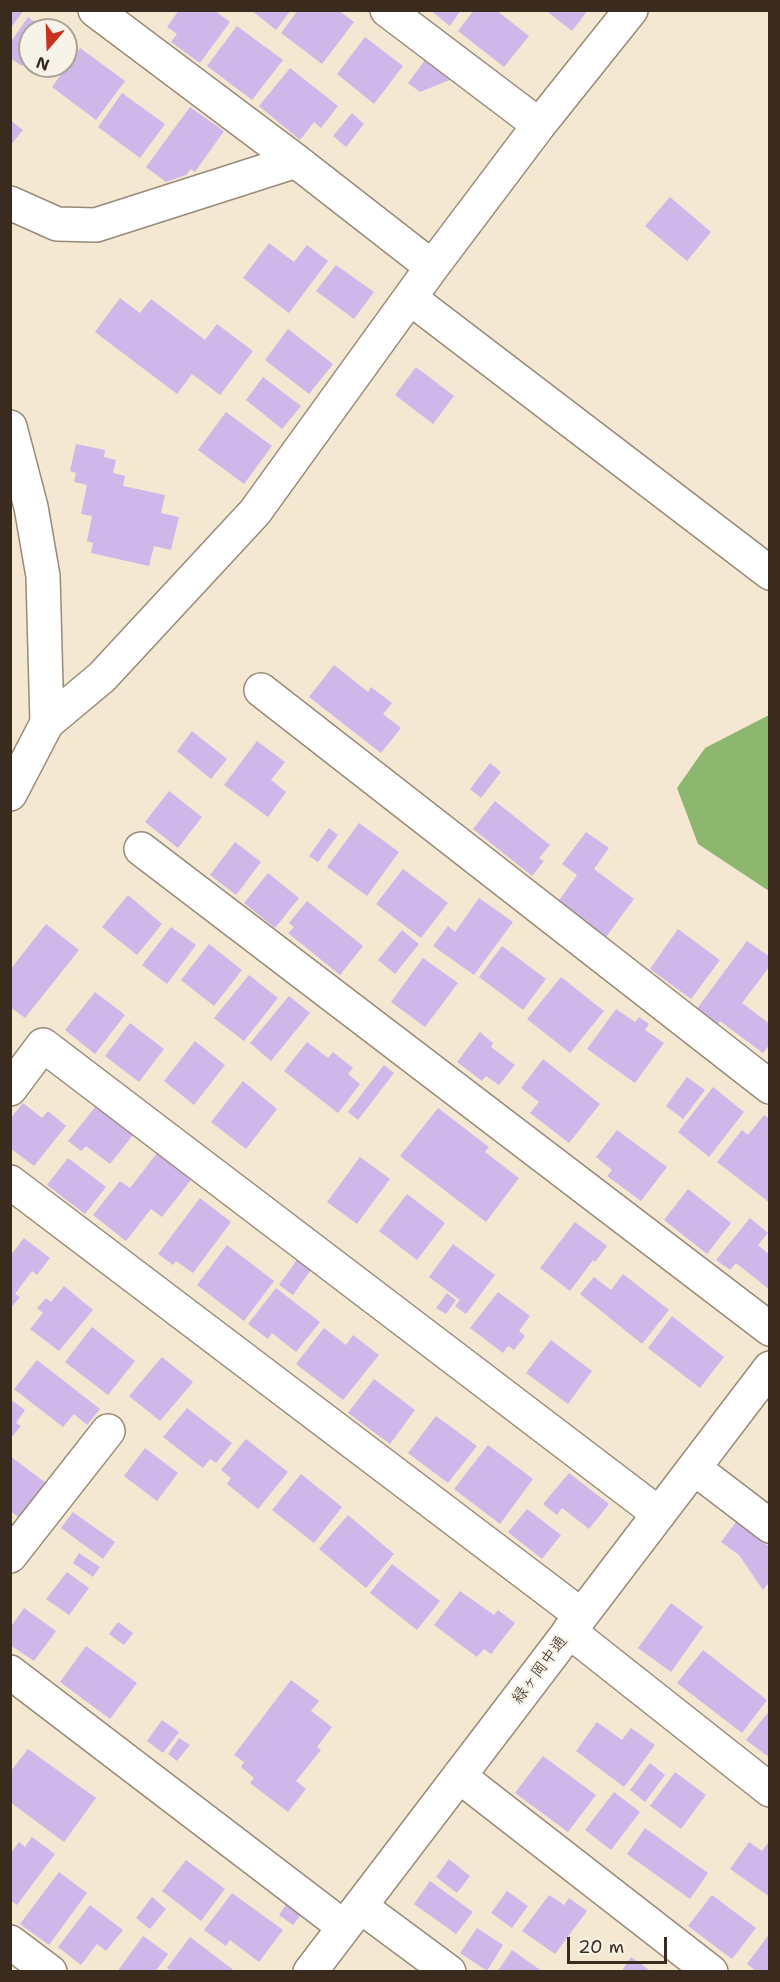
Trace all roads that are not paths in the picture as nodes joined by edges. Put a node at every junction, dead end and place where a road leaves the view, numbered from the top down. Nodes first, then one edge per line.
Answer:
1 (95, 10) edge
2 (387, 10) edge
3 (631, 10) edge
4 (539, 125) junction
5 (296, 161) junction
6 (10, 203) edge
7 (432, 267) junction
8 (410, 298) junction
9 (10, 426) edge
10 (770, 573) edge
11 (261, 690) dead end
12 (47, 723) junction
13 (10, 794) edge
14 (141, 849) dead end
15 (770, 1087) edge
16 (10, 1089) edge
17 (10, 1182) edge
18 (770, 1329) edge
19 (770, 1368) edge
20 (108, 1431) dead end
21 (694, 1468) junction
22 (659, 1514) junction
23 (770, 1526) edge
24 (10, 1556) edge
25 (575, 1623) junction
26 (10, 1672) edge
27 (459, 1776) junction
28 (770, 1790) edge
29 (352, 1917) junction
30 (10, 1942) edge
31 (50, 1971) edge
32 (310, 1971) edge
33 (449, 1971) edge
34 (711, 1971) edge

1 - 5 street
2 - 4 street
3 - 4 street
4 - 7 street
5 - 6 street
5 - 7 street
7 - 8 street
8 - 10 street
8 - 12 street
9 - 12 street
11 - 15 street
12 - 13 street
14 - 18 street
16 - 22 street
17 - 25 street
19 - 21 street, 緑ヶ岡中通
20 - 24 street
21 - 22 street, 緑ヶ岡中通
21 - 23 street
22 - 25 street, 緑ヶ岡中通
25 - 27 street, 緑ヶ岡中通
25 - 28 street
26 - 29 street
27 - 29 street, 緑ヶ岡中通
27 - 34 street
29 - 32 street, 緑ヶ岡中通
29 - 33 street
30 - 31 street

